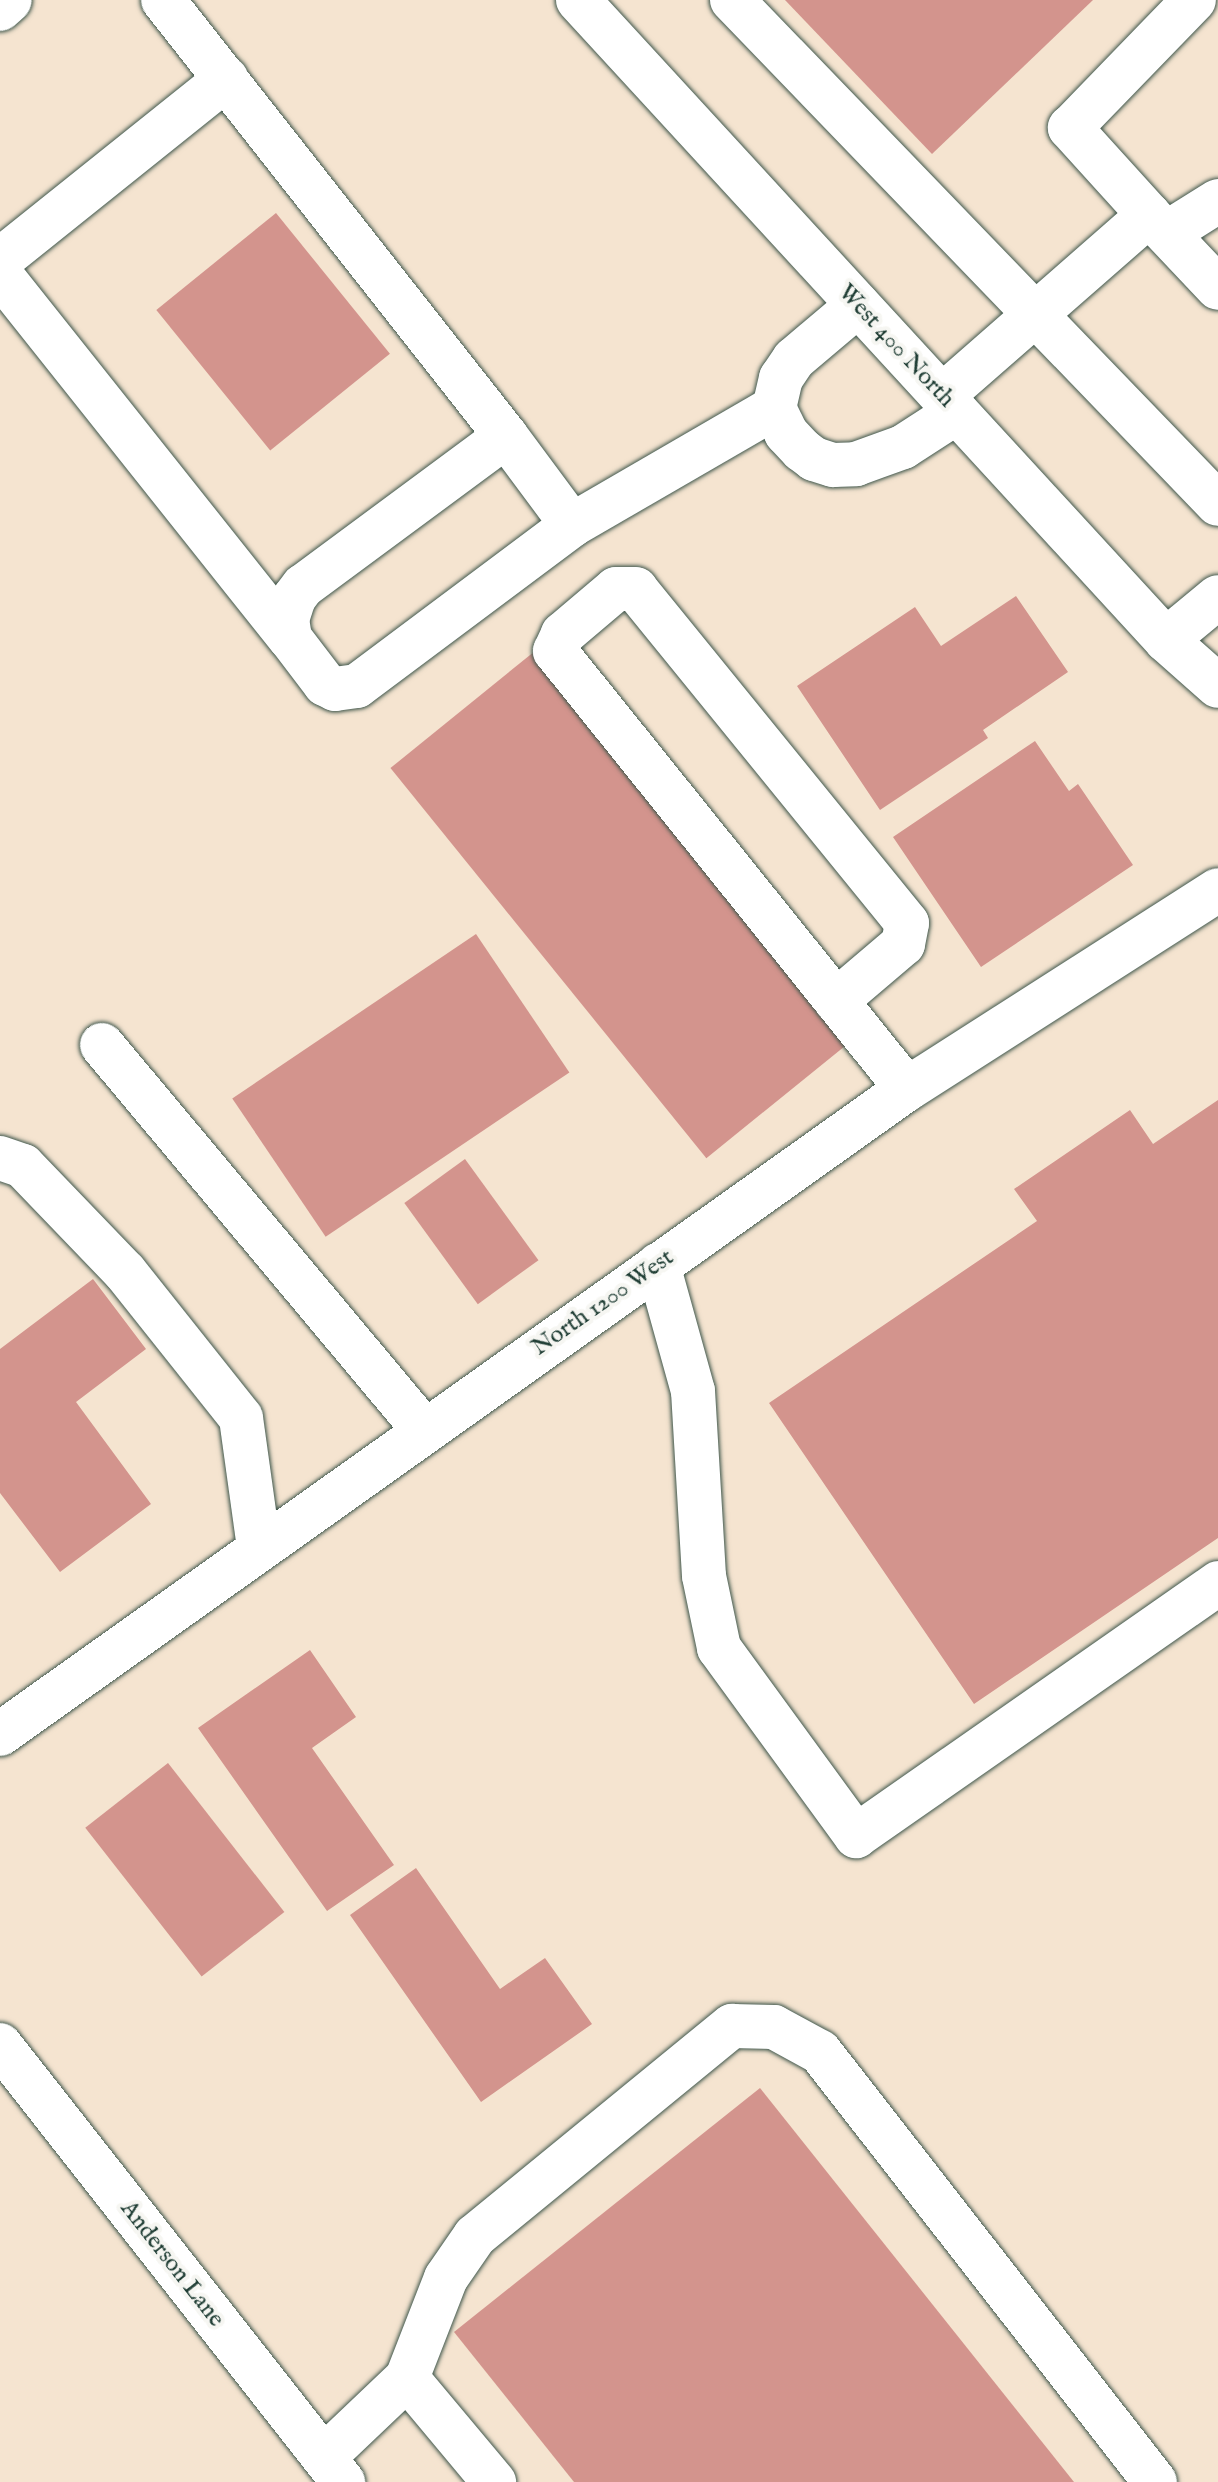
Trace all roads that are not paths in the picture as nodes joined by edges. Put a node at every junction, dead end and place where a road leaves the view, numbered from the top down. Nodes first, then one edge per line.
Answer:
1 (10, 0) edge
2 (163, 0) edge
3 (578, 0) edge
4 (732, 0) edge
5 (1194, 0) edge
6 (0, 9) edge
7 (226, 79) junction
8 (1218, 201) edge
9 (1158, 224) junction
10 (0, 260) edge
11 (0, 274) edge
12 (1218, 288) edge
13 (858, 305) junction
14 (1035, 315) junction
15 (950, 404) junction
16 (774, 408) junction
17 (506, 436) junction
18 (1218, 504) edge
19 (572, 525) junction
20 (1218, 597) edge
21 (290, 638) junction
22 (1166, 640) junction
23 (1218, 686) edge
24 (1218, 890) edge
25 (836, 1001) junction
26 (102, 1045) dead end
27 (907, 1089) junction
28 (0, 1158) edge
29 (658, 1265) junction
30 (424, 1430) junction
31 (259, 1548) junction
32 (1218, 1583) edge
33 (0, 1734) edge
34 (0, 2045) edge
35 (407, 2378) junction
36 (334, 2470) edge
37 (494, 2482) edge
38 (1155, 2482) edge

1 - 6 street
2 - 7 street
3 - 13 street, West 400 North
4 - 14 street
5 - 9 street
7 - 10 street
7 - 17 street
8 - 9 street
9 - 12 street
9 - 14 street
11 - 21 street
13 - 15 street, West 400 North
13 - 16 street
14 - 15 street
14 - 18 street
15 - 16 street
15 - 22 street, West 400 North
16 - 19 street
17 - 19 street
17 - 21 street
19 - 21 street
20 - 22 street
22 - 23 street, West 400 North
24 - 27 street, North 1200 West
25 - 25 street
25 - 27 street
26 - 30 street
27 - 29 street, North 1200 West
28 - 31 street
29 - 30 street, North 1200 West
29 - 32 street
30 - 31 street, North 1200 West
31 - 33 street, North 1200 West
34 - 36 street, Anderson Lane
35 - 36 street
35 - 37 street
35 - 38 street

